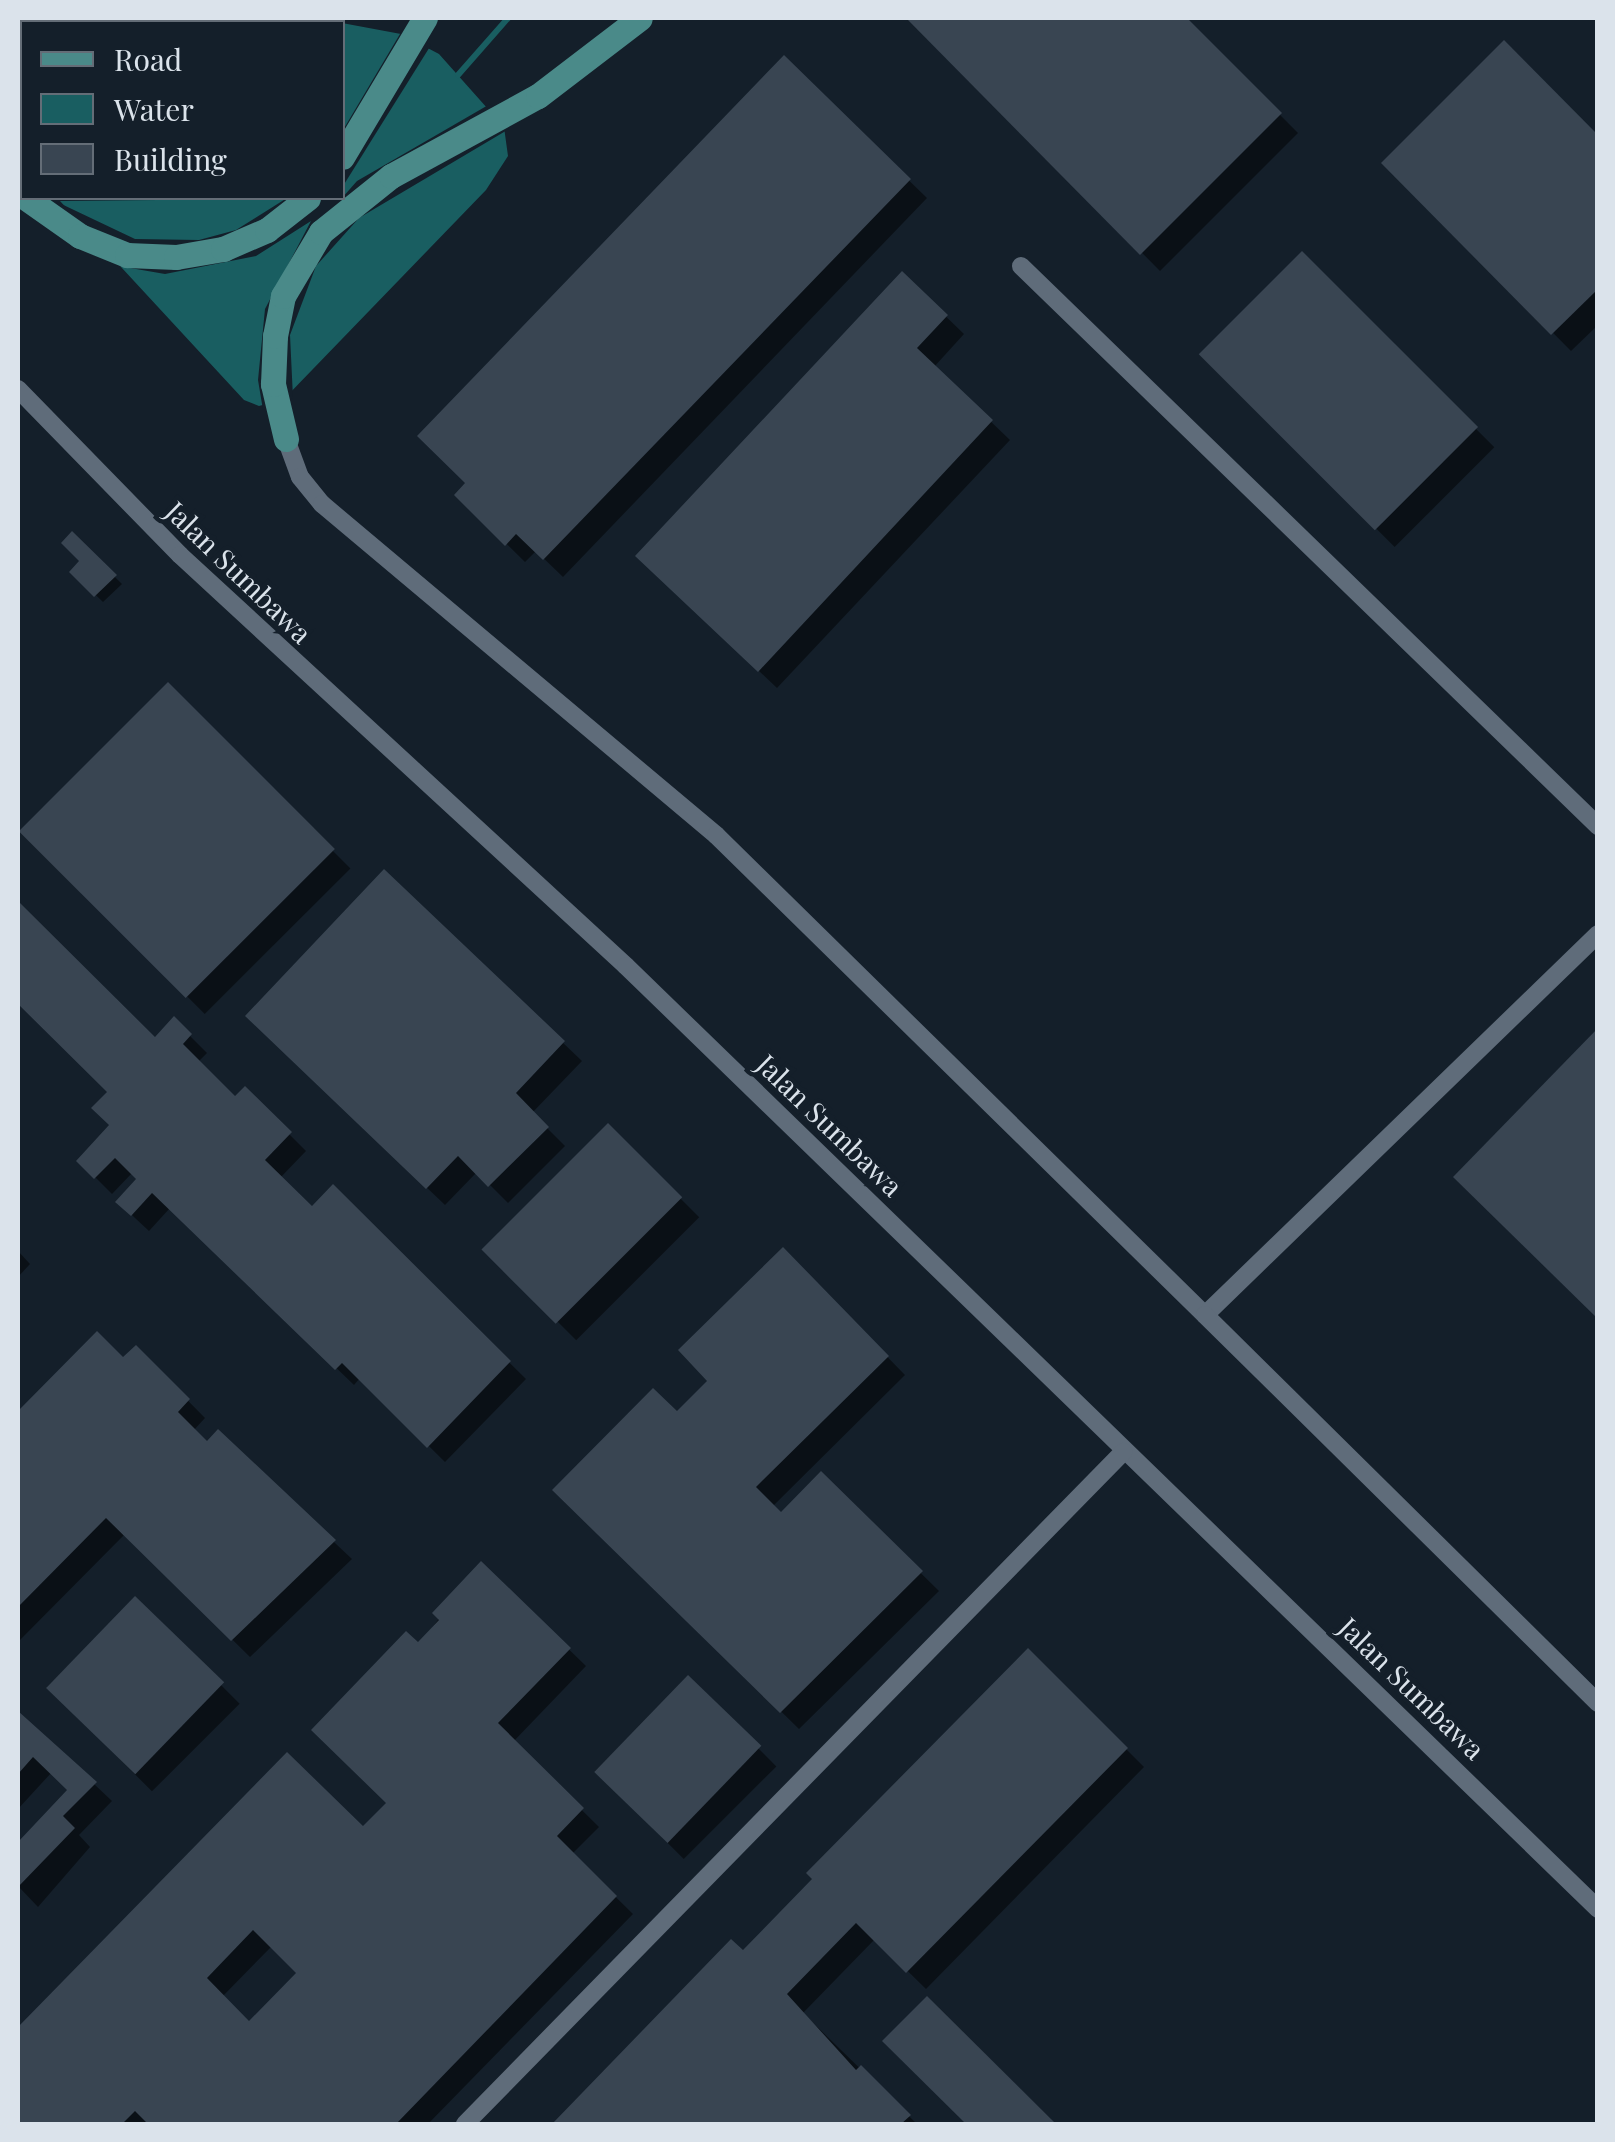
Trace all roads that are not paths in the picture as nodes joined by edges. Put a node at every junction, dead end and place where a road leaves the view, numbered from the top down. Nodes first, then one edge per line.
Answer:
1 (424, 18) edge
2 (640, 18) edge
3 (345, 152) edge
4 (30, 200) edge
5 (305, 200) edge
6 (1021, 266) dead end
7 (18, 389) edge
8 (286, 439) joint
9 (1598, 826) edge
10 (1598, 934) edge
11 (1205, 1315) junction
12 (1123, 1452) junction
13 (1598, 1702) edge
14 (1598, 1909) edge
15 (465, 2124) edge

1 - 3 main road
2 - 8 main road
4 - 5 main road
6 - 9 street
7 - 12 street, Jalan Sumbawa
8 - 11 street
10 - 11 street
11 - 13 street
12 - 14 street, Jalan Sumbawa
12 - 15 street

